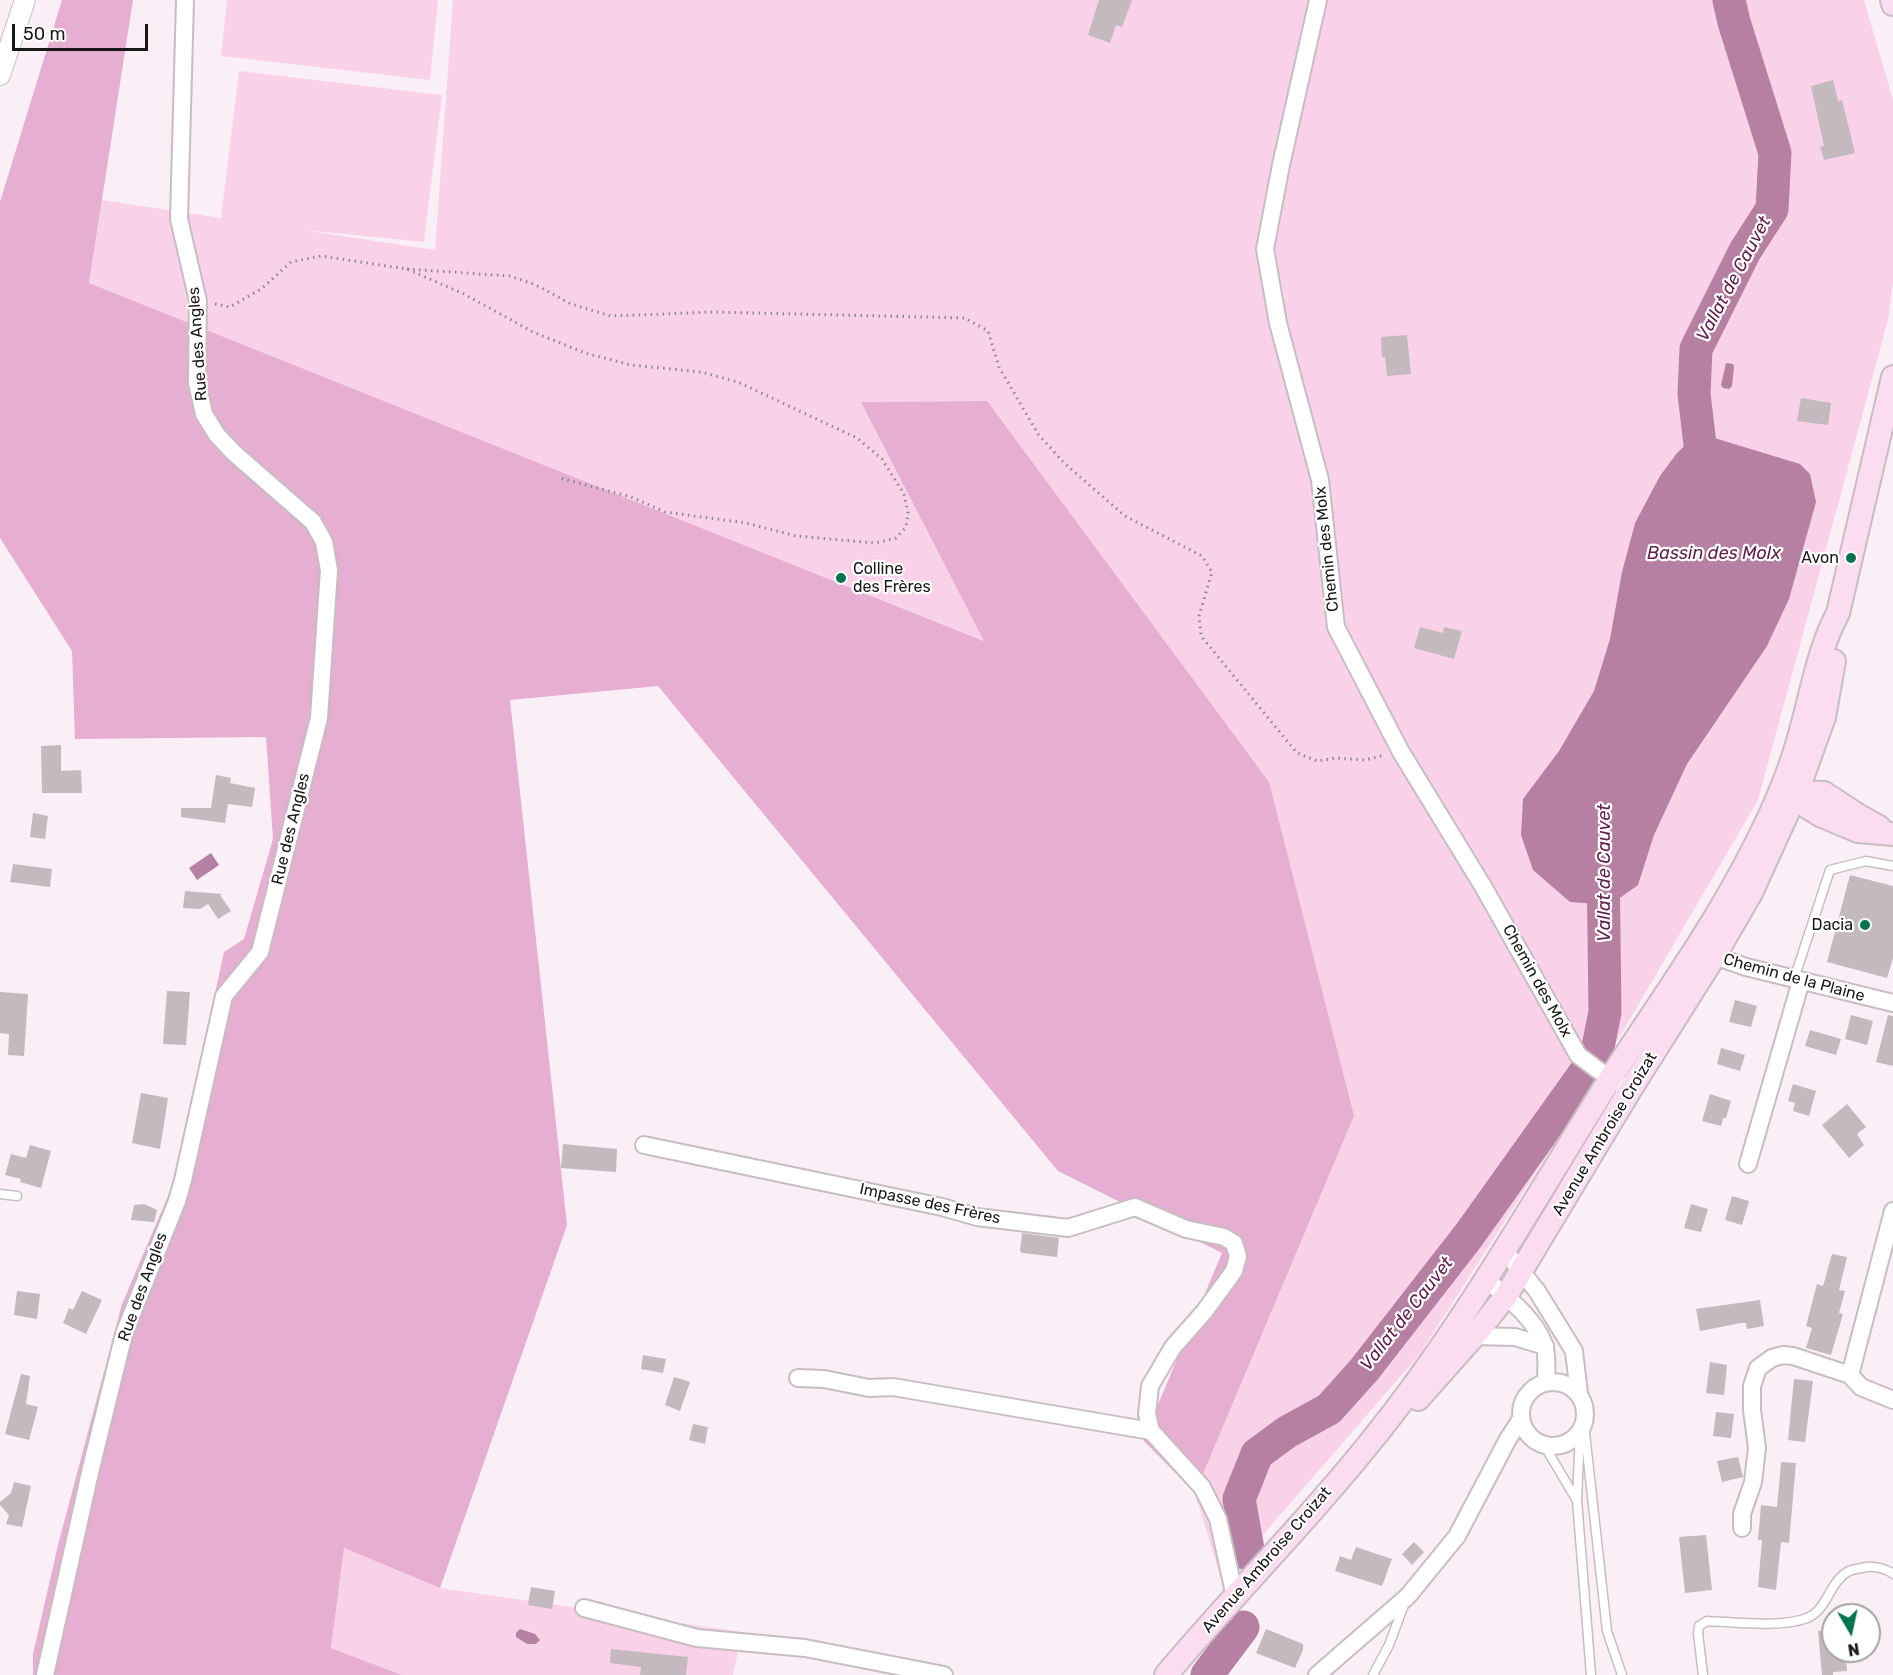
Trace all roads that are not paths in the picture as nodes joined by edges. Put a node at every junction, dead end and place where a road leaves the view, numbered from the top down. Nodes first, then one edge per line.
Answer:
1 (25, 0) edge
2 (185, 0) edge
3 (1318, 0) edge
4 (0, 75) edge
5 (1893, 377) edge
6 (1791, 789) junction
7 (1892, 834) edge
8 (1893, 866) edge
9 (1706, 953) junction
10 (1797, 980) junction
11 (1893, 1004) edge
12 (1606, 1075) junction
13 (644, 1145) dead end
14 (1748, 1164) dead end
15 (0, 1194) edge
16 (17, 1196) dead end
17 (1893, 1211) edge
18 (1505, 1251) junction
19 (1522, 1271) junction
20 (1487, 1280) junction
21 (1506, 1296) junction
22 (1474, 1336) junction
23 (1545, 1346) junction
24 (1850, 1375) junction
25 (798, 1378) dead end
26 (1546, 1383) junction
27 (1579, 1394) junction
28 (1893, 1400) edge
29 (1521, 1419) junction
30 (1582, 1428) junction
31 (1151, 1431) junction
32 (1368, 1445) junction
33 (1544, 1445) junction
34 (1577, 1500) junction
35 (1742, 1528) dead end
36 (1893, 1574) edge
37 (1407, 1596) junction
38 (1235, 1597) junction
39 (584, 1608) dead end
40 (45, 1675) edge
41 (944, 1675) edge
42 (1166, 1675) edge
43 (1317, 1675) edge
44 (1373, 1675) edge
45 (1591, 1675) edge
46 (1622, 1675) edge
47 (1702, 1675) edge

1 - 4 street
2 - 40 street, Rue des Angles
3 - 12 street, Chemin des Molx
5 - 6 main road, Avenue Ambroise Croizat
6 - 7 main road
6 - 9 main road, Avenue Ambroise Croizat
8 - 10 lane
9 - 10 street, Chemin de la Plaine
9 - 12 main road, Avenue Ambroise Croizat
10 - 11 street, Chemin de la Plaine
10 - 14 street
12 - 18 main road, Avenue Ambroise Croizat
12 - 19 main road, Avenue Ambroise Croizat
13 - 31 street, Impasse des Frères
15 - 16 lane
17 - 24 street
18 - 19 street
18 - 20 main road, Avenue Ambroise Croizat
19 - 21 main road, Avenue Ambroise Croizat
19 - 27 street
20 - 21 street
20 - 32 main road, Avenue Ambroise Croizat
21 - 22 main road, Avenue Ambroise Croizat
21 - 23 street
22 - 23 street
22 - 32 main road, Avenue Ambroise Croizat
23 - 26 street
24 - 28 street
24 - 35 street
25 - 31 street
26 - 27 street
26 - 29 street
27 - 30 street
29 - 33 street
29 - 37 street
30 - 33 street
30 - 34 lane
30 - 46 lane
31 - 38 street
32 - 38 main road, Avenue Ambroise Croizat
33 - 34 lane
34 - 45 lane
36 - 47 lane
37 - 43 street
37 - 44 lane
38 - 42 main road, Avenue Ambroise Croizat
39 - 41 street

